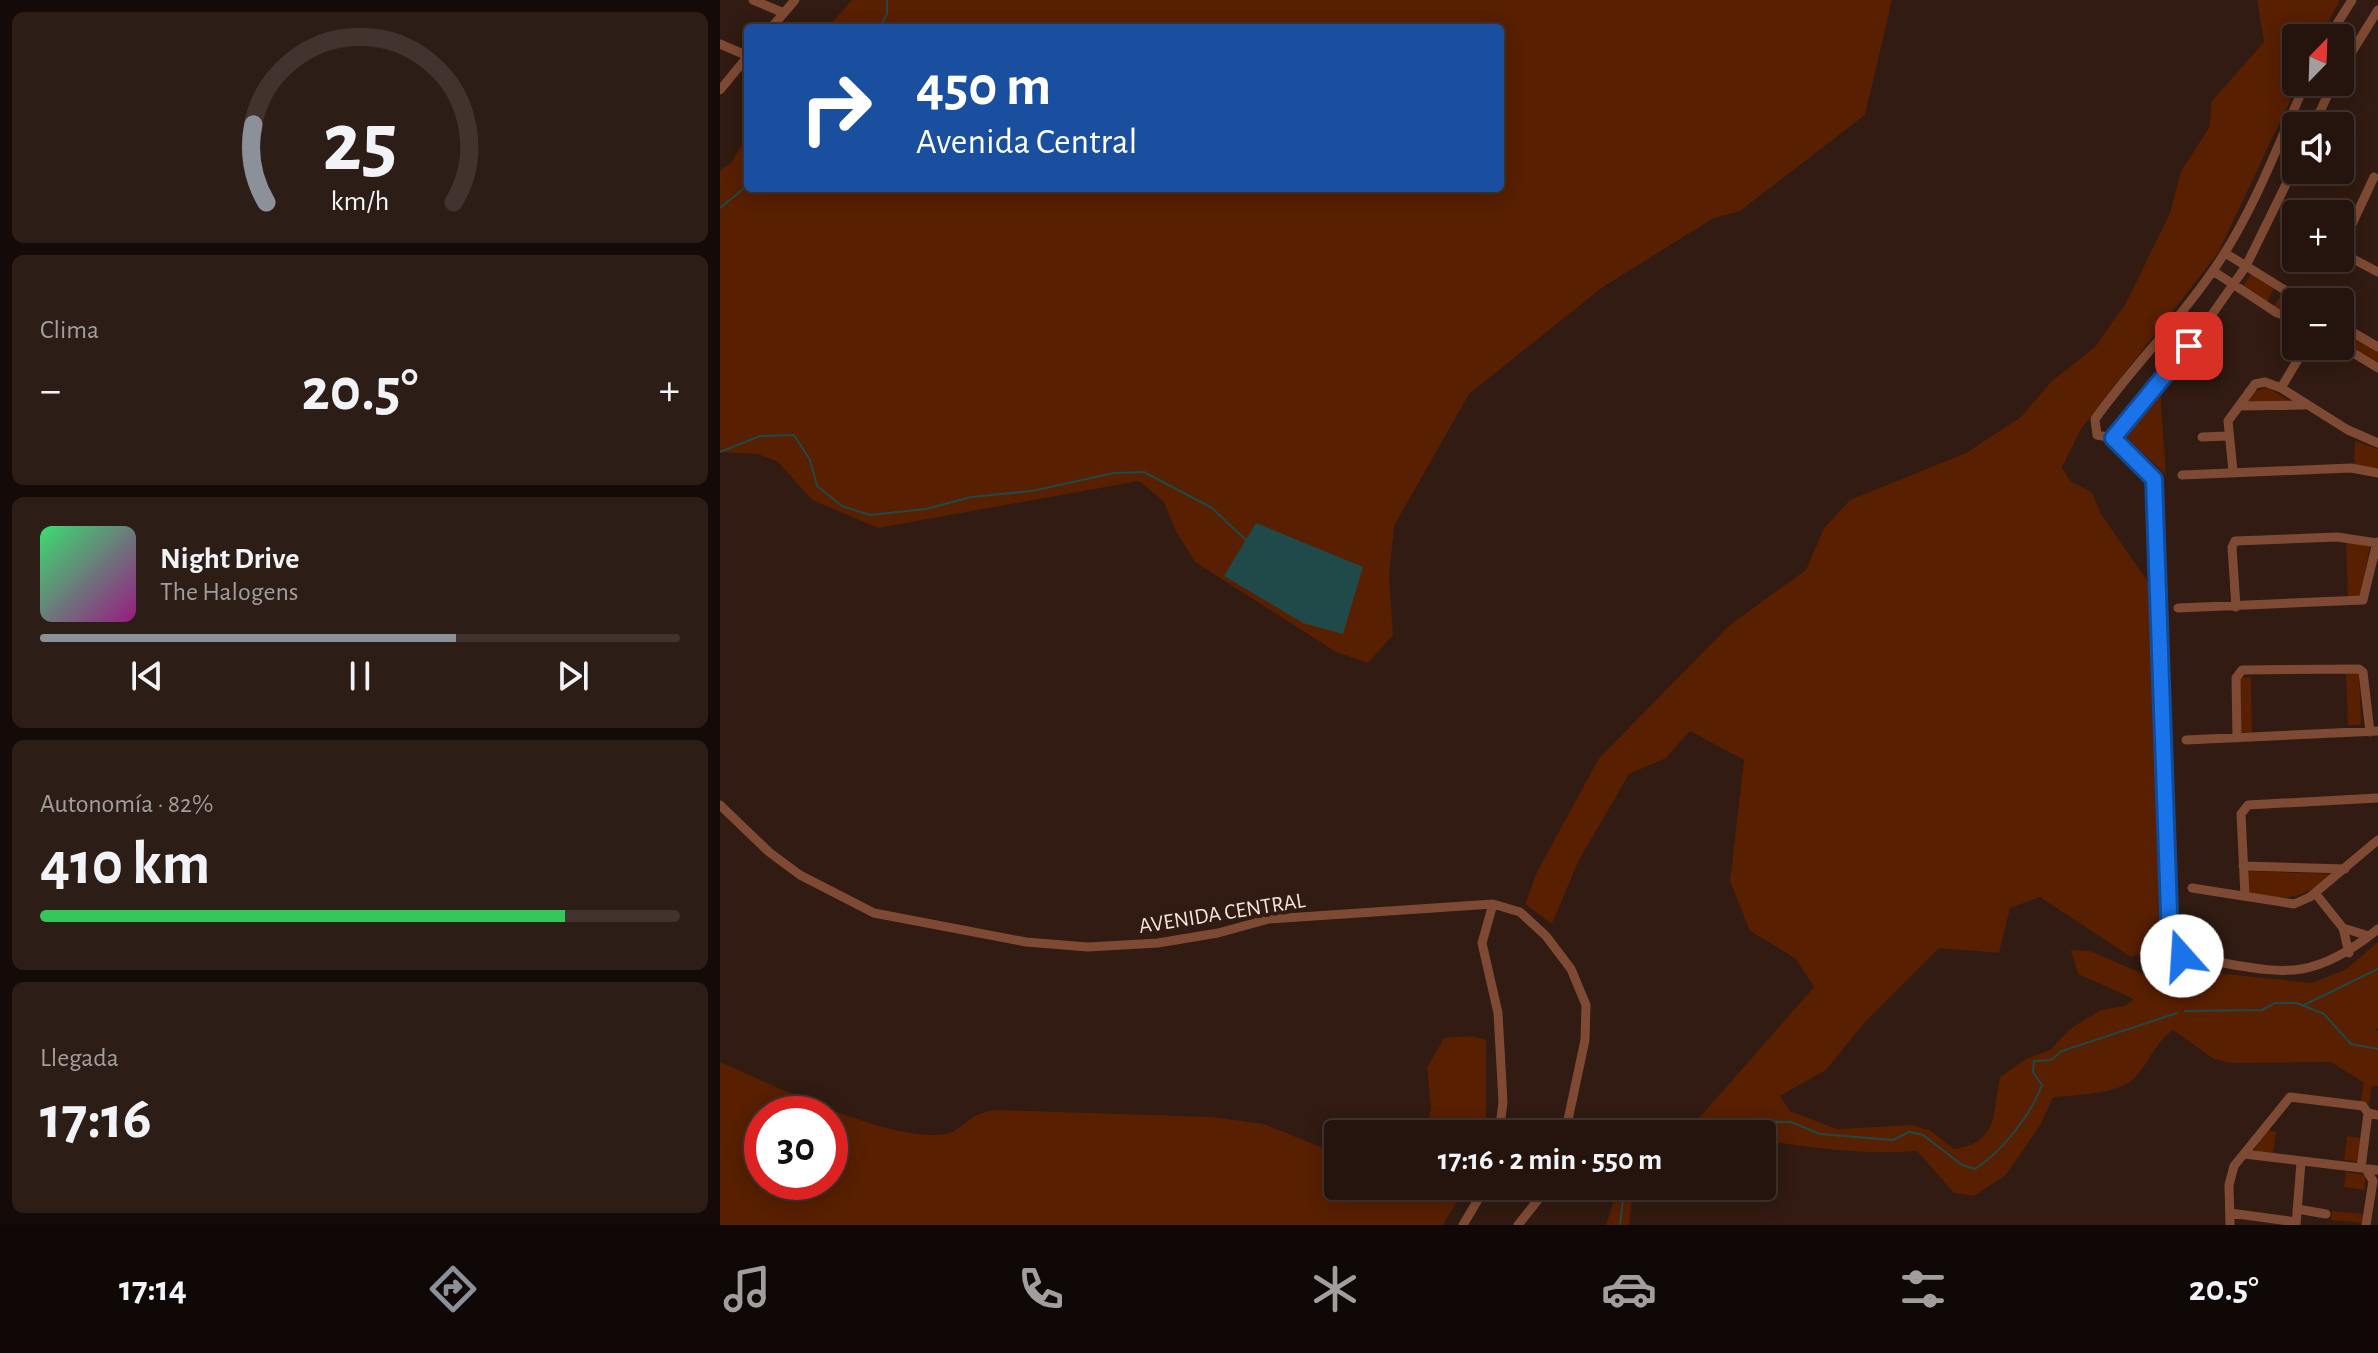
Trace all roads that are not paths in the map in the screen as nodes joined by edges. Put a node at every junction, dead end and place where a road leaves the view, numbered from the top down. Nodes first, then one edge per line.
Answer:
1 (753, 0) edge
2 (795, 0) edge
3 (2352, 0) edge
4 (2378, 10) edge
5 (784, 13) junction
6 (774, 24) edge
7 (2337, 24) edge
8 (720, 44) edge
9 (2354, 49) edge
10 (744, 54) edge
11 (744, 61) edge
12 (720, 90) edge
13 (2300, 96) edge
14 (2374, 177) dead end
15 (2286, 184) edge
16 (2354, 221) edge
17 (2225, 253) junction
18 (2354, 259) edge
19 (2246, 266) junction
20 (2213, 271) junction
21 (2378, 272) edge
22 (2234, 284) junction
23 (2282, 288) edge
24 (2282, 290) edge
25 (2271, 309) junction
26 (2282, 313) edge
27 (2354, 333) edge
28 (2378, 347) edge
29 (2354, 353) edge
30 (2298, 360) edge
31 (2378, 368) edge
32 (2281, 388) junction
33 (2304, 404) junction
34 (2240, 406) junction
35 (2228, 436) junction
36 (2202, 437) dead end
37 (2113, 438) junction
38 (2378, 443) edge
39 (2233, 471) junction
40 (2378, 473) edge
41 (2182, 475) dead end
42 (2378, 542) edge
43 (2236, 607) junction
44 (2178, 608) dead end
45 (2374, 732) edge
46 (2237, 738) junction
47 (2186, 740) dead end
48 (2378, 798) edge
49 (720, 805) edge
50 (2378, 840) edge
51 (2243, 866) junction
52 (2345, 869) junction
53 (2192, 888) dead end
54 (2315, 893) junction
55 (2245, 896) junction
56 (1493, 904) junction
57 (2343, 928) junction
58 (2378, 929) edge
59 (2369, 936) junction
60 (2349, 953) junction
61 (2373, 1114) edge
62 (1501, 1120) edge
63 (1568, 1120) edge
64 (2244, 1154) junction
65 (2301, 1162) junction
66 (2363, 1169) junction
67 (2378, 1170) edge
68 (1478, 1200) edge
69 (1538, 1200) edge
70 (2297, 1209) junction
71 (2230, 1213) junction
72 (2326, 1214) dead end
73 (2296, 1224) edge
74 (1463, 1225) edge
75 (1518, 1225) edge
76 (2230, 1225) edge
77 (2366, 1225) edge

1 - 5 street
2 - 5 street
3 - 7 street
4 - 9 street
5 - 6 street
8 - 10 street
11 - 12 street
13 - 17 street
14 - 16 street
15 - 19 street
17 - 19 street
17 - 20 street
18 - 21 street
19 - 22 street
19 - 23 street
20 - 22 street
20 - 37 street
22 - 25 street
22 - 37 street
24 - 25 street
25 - 26 street
27 - 28 street
29 - 31 street
30 - 32 street
32 - 33 street
32 - 34 street
33 - 34 street
33 - 38 street
34 - 35 street
35 - 36 street
35 - 39 street
37 - 60 street
39 - 40 street
39 - 41 street
42 - 43 street
42 - 43 street
43 - 44 street
45 - 46 street
45 - 46 street
46 - 47 street
48 - 51 street
49 - 56 street, AVENIDA CENTRAL
50 - 52 street
51 - 52 street
51 - 55 street
52 - 54 street
53 - 55 street
54 - 55 street
54 - 57 street
56 - 62 street
56 - 63 street, AVENIDA CENTRAL
57 - 59 street
57 - 60 street
58 - 59 street
59 - 60 street
61 - 64 street
61 - 66 street
64 - 65 street
64 - 71 street
65 - 66 street
65 - 70 street
66 - 67 street
66 - 77 street
68 - 74 street
69 - 75 street
70 - 72 street
70 - 73 street
71 - 73 street
71 - 76 street

